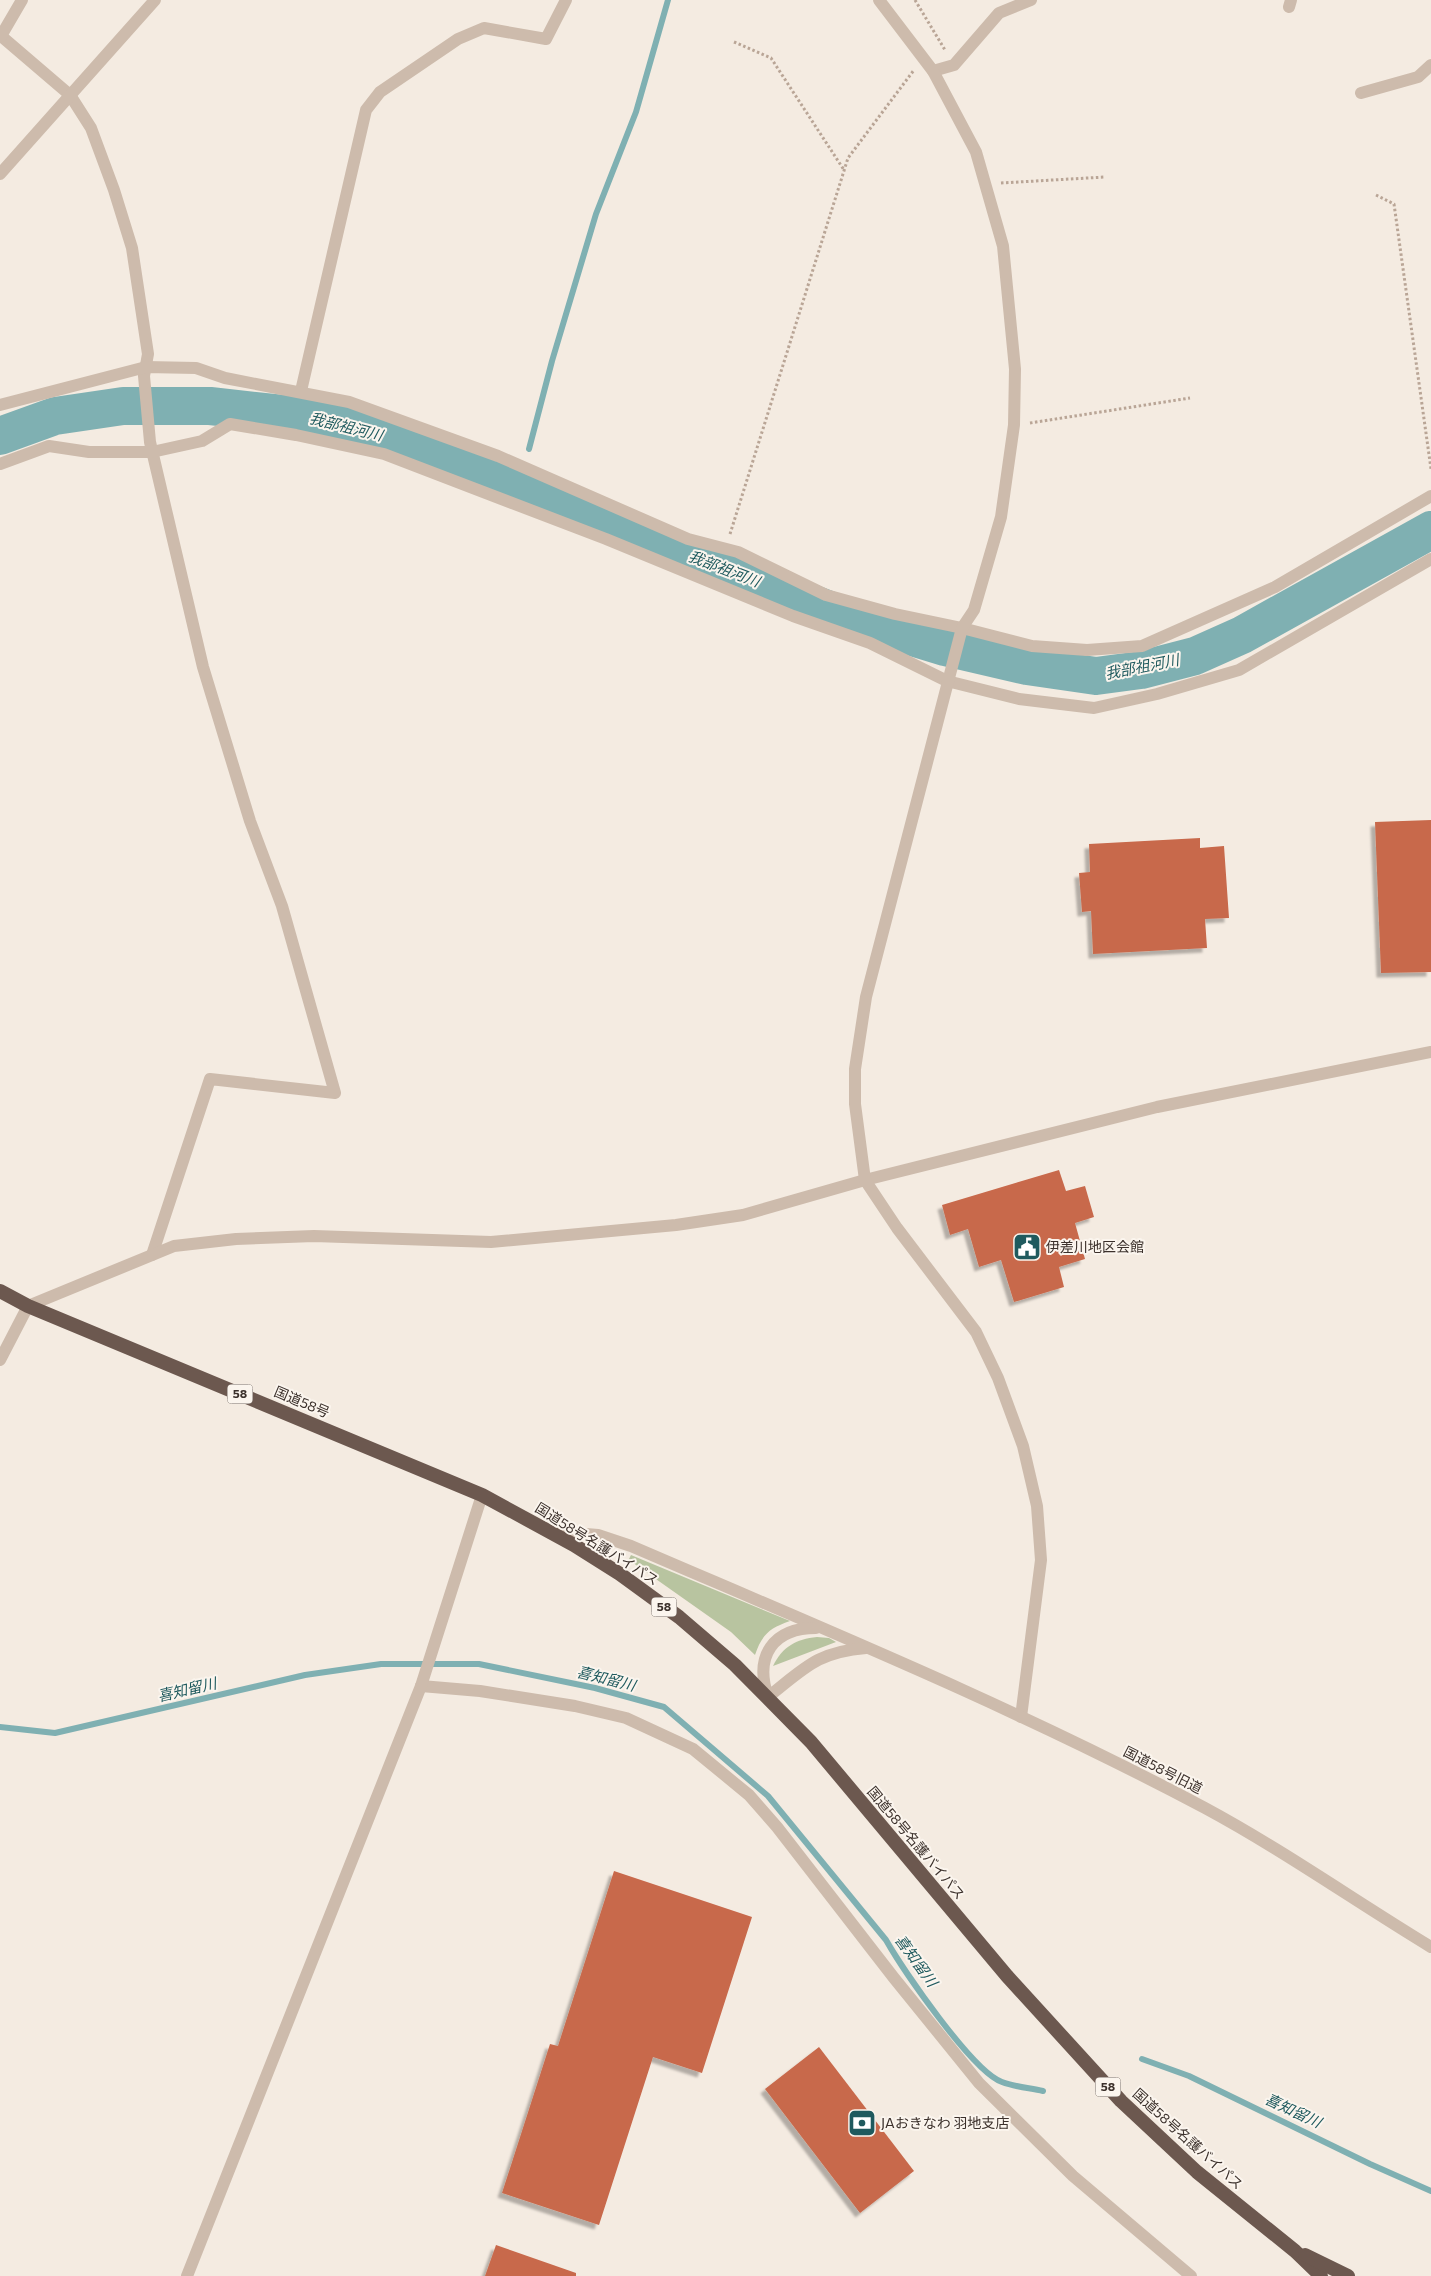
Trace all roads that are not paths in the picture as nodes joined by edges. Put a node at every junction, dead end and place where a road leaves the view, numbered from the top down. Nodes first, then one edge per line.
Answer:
1 (22, 0) edge
2 (155, 0) edge
3 (566, 0) edge
4 (879, 0) edge
5 (1031, 0) edge
6 (0, 36) edge
7 (1431, 65) edge
8 (933, 71) junction
9 (1361, 93) dead end
10 (70, 95) junction
11 (0, 174) edge
12 (145, 371) junction
13 (301, 391) junction
14 (0, 405) edge
15 (151, 447) junction
16 (0, 464) edge
17 (1431, 496) edge
18 (1431, 560) edge
19 (961, 630) junction
20 (949, 675) junction
21 (1431, 1052) edge
22 (865, 1180) junction
23 (152, 1255) junction
24 (0, 1292) edge
25 (28, 1306) junction
26 (0, 1360) edge
27 (482, 1495) junction
28 (549, 1531) junction
29 (820, 1628) junction
30 (866, 1648) junction
31 (422, 1681) junction
32 (768, 1697) junction
33 (1021, 1717) junction
34 (1431, 1947) edge
35 (1295, 2251) junction
36 (187, 2276) edge
37 (1191, 2276) edge
38 (1321, 2276) edge
39 (1348, 2276) edge

1 - 6 street
2 - 10 street
3 - 13 street
4 - 8 street
5 - 8 street
6 - 10 street
7 - 9 street
8 - 19 street
10 - 11 street
10 - 12 street
12 - 13 street
12 - 14 street
12 - 15 street
13 - 19 street
15 - 16 street
15 - 20 street
15 - 23 street
17 - 19 street
18 - 20 street
19 - 20 street
20 - 22 street
21 - 22 street
22 - 23 street
22 - 33 street
23 - 25 street
24 - 25 highway, 国道58号 / 58
25 - 26 street
25 - 27 highway, 国道58号 / 58
27 - 28 highway, 国道58号名護バイパス / 58
27 - 31 street
28 - 29 street, 国道58号旧道
28 - 32 highway, 国道58号名護バイパス / 58
29 - 30 street, 国道58号旧道
29 - 32 street
30 - 32 street
30 - 33 street, 国道58号旧道
31 - 36 street
31 - 37 street
32 - 35 highway, 国道58号名護バイパス / 58
33 - 34 street, 国道58号旧道
35 - 38 highway, 国道58号名護バイパス / 58
35 - 39 highway, 国道58号名護バイパス / 58

